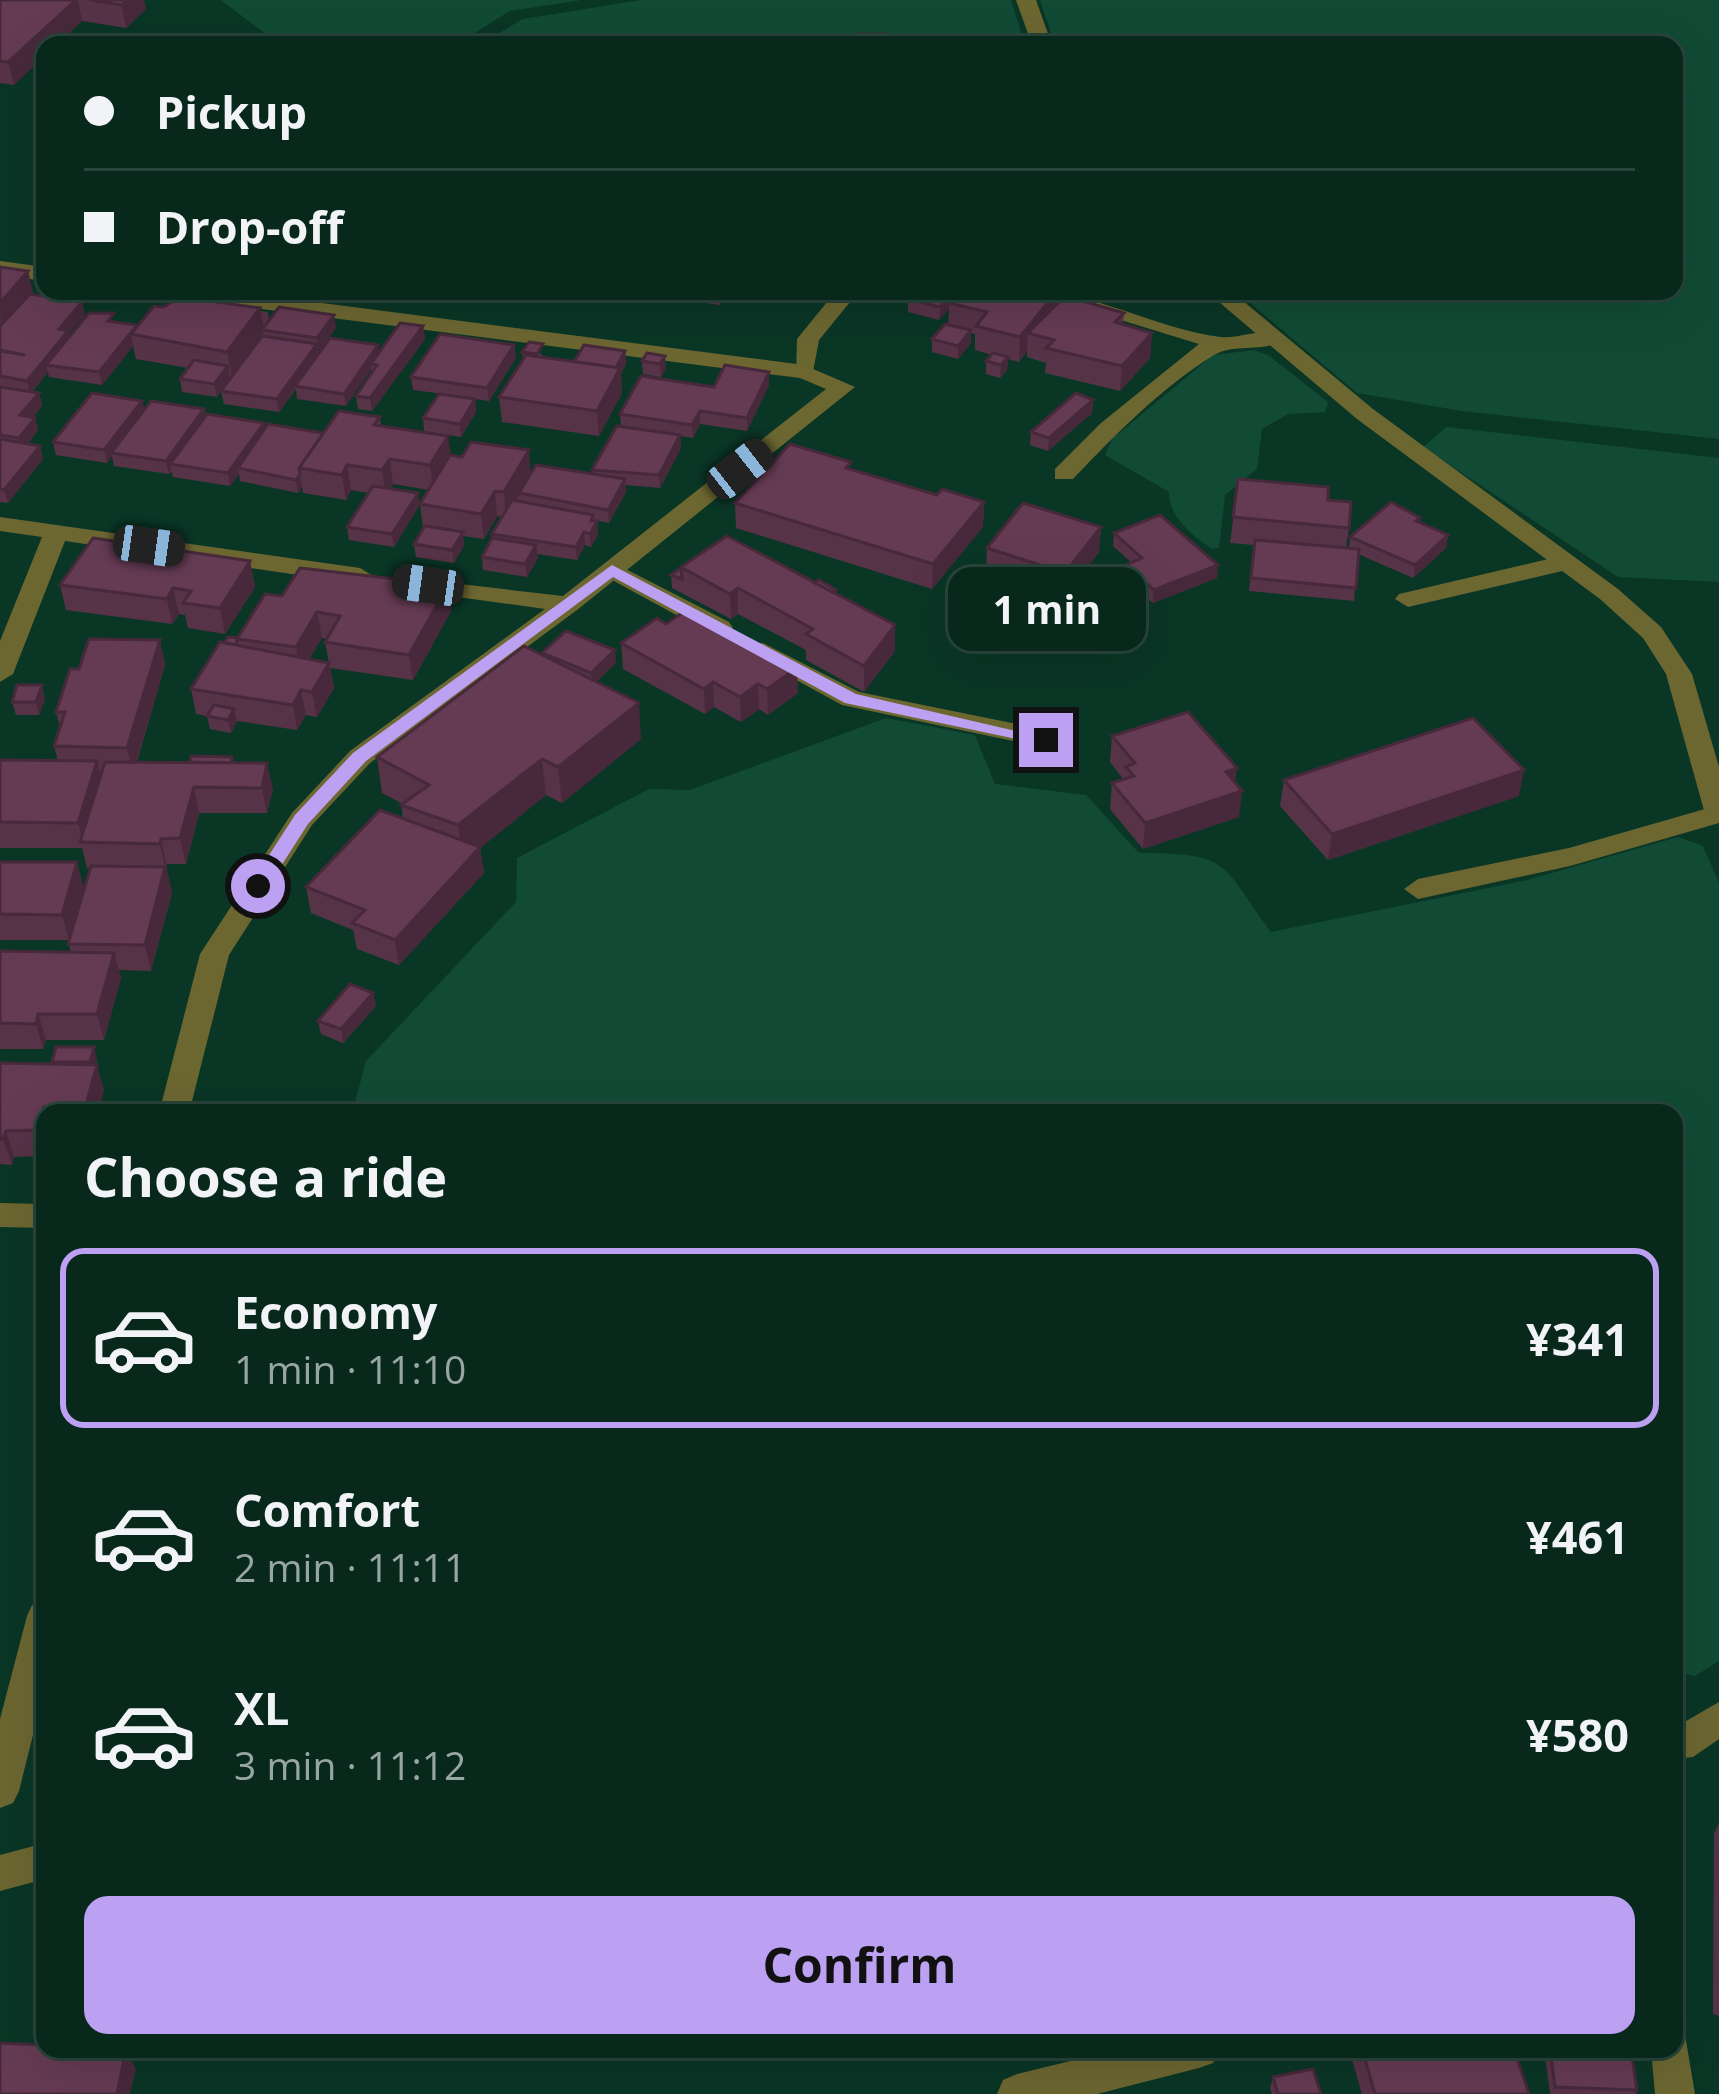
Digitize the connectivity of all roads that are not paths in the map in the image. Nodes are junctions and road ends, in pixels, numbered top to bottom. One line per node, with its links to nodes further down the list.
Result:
1 (1026, 0): 2 (street)
2 (1039, 36)
3 (0, 268): 4 (street)
4 (36, 273)
5 (294, 300): 11 (street)
6 (840, 300): 11 (street)
7 (1068, 300): 10 (street)
8 (1228, 300): 9 (street)
9 (1274, 338): 10 (street); 15 (street)
10 (1222, 344): 12 (street)
11 (804, 372): 16 (street)
12 (1064, 474)
13 (0, 524): 14 (street)
14 (56, 532): 18 (street); 19 (street)
15 (1567, 562): 17 (street); 21 (street)
16 (612, 570): 18 (street); 20 (street)
17 (1408, 598)
18 (568, 605): 23 (street)
19 (0, 674)
20 (1046, 740)
21 (1719, 814): 22 (street)
22 (1418, 889)
23 (176, 1104)
24 (0, 1215): 25 (street)
25 (36, 1216)
26 (36, 1651): 31 (street)
27 (1719, 1718): 28 (street)
28 (1683, 1741)
29 (1683, 1746): 30 (street)
30 (1719, 1752)
31 (0, 1791)
32 (36, 1863): 33 (street)
33 (0, 1873)
34 (1162, 2058): 36 (street)
35 (1672, 2058): 37 (street)
36 (1017, 2094)
37 (1675, 2094)

